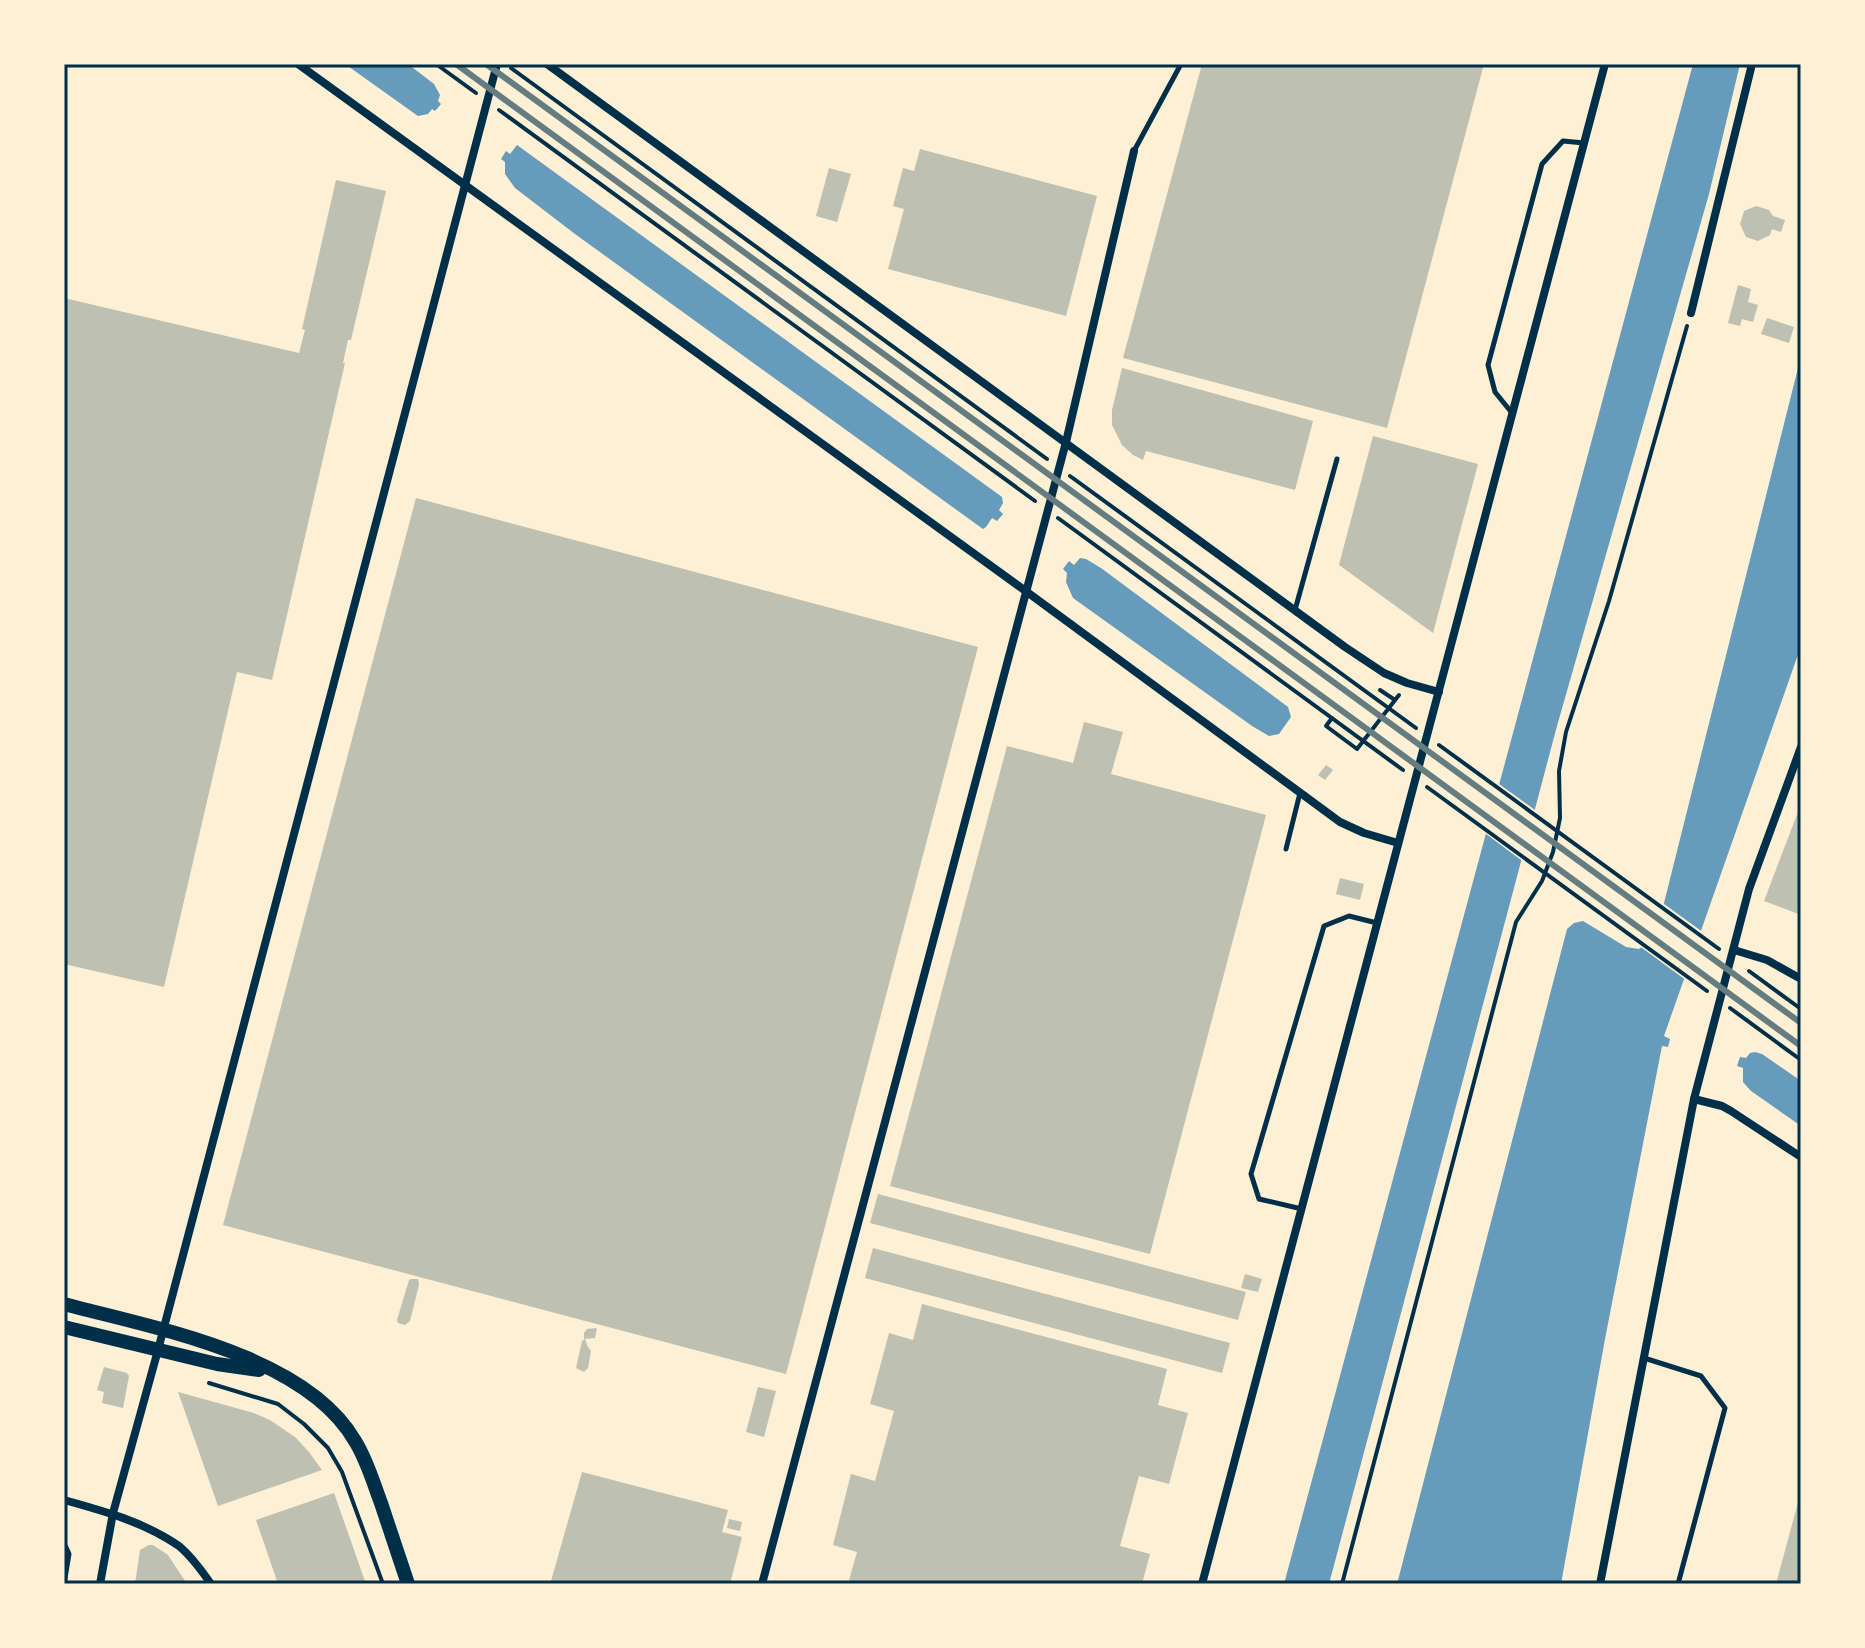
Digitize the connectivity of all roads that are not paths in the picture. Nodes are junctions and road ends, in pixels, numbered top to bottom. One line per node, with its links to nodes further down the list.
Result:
1 (298, 64): 9 (street)
2 (497, 64): 9 (street)
3 (547, 64): 12 (street)
4 (1181, 64): 8 (lane)
5 (1605, 64): 7 (street)
6 (1752, 64): 10 (street)
7 (1584, 143): 11 (street); 11 (lane)
8 (1134, 151): 12 (street)
9 (464, 184): 14 (street); 29 (street)
10 (1691, 313)
11 (1513, 413): 16 (street)
12 (1066, 442): 14 (street); 15 (street)
13 (1337, 459): 15 (lane)
14 (1027, 592): 18 (street); 40 (street)
15 (1295, 611): 16 (street)
16 (1439, 692): 19 (street)
17 (1801, 747): 22 (street)
18 (1300, 792): 19 (street); 20 (lane)
19 (1398, 843): 21 (street)
20 (1286, 849)
21 (1377, 923): 26 (street); 26 (lane)
22 (1729, 952): 23 (street); 24 (street)
23 (1801, 979)
24 (1694, 1099): 25 (street); 31 (street)
25 (1801, 1157)
26 (1302, 1209): 41 (street)
27 (64, 1304): 29 (street)
28 (64, 1327): 30 (street)
29 (163, 1331): 30 (street); 32 (street)
30 (158, 1350): 32 (street); 34 (street)
31 (1643, 1358): 42 (street); 43 (lane)
32 (277, 1373): 39 (street)
33 (64, 1500): 34 (street)
34 (113, 1513): 37 (street); 38 (street)
35 (64, 1543): 36 (lane)
36 (64, 1584)
37 (100, 1584)
38 (211, 1584)
39 (408, 1584)
40 (762, 1584)
41 (1202, 1584)
42 (1600, 1584)
43 (1678, 1584)

